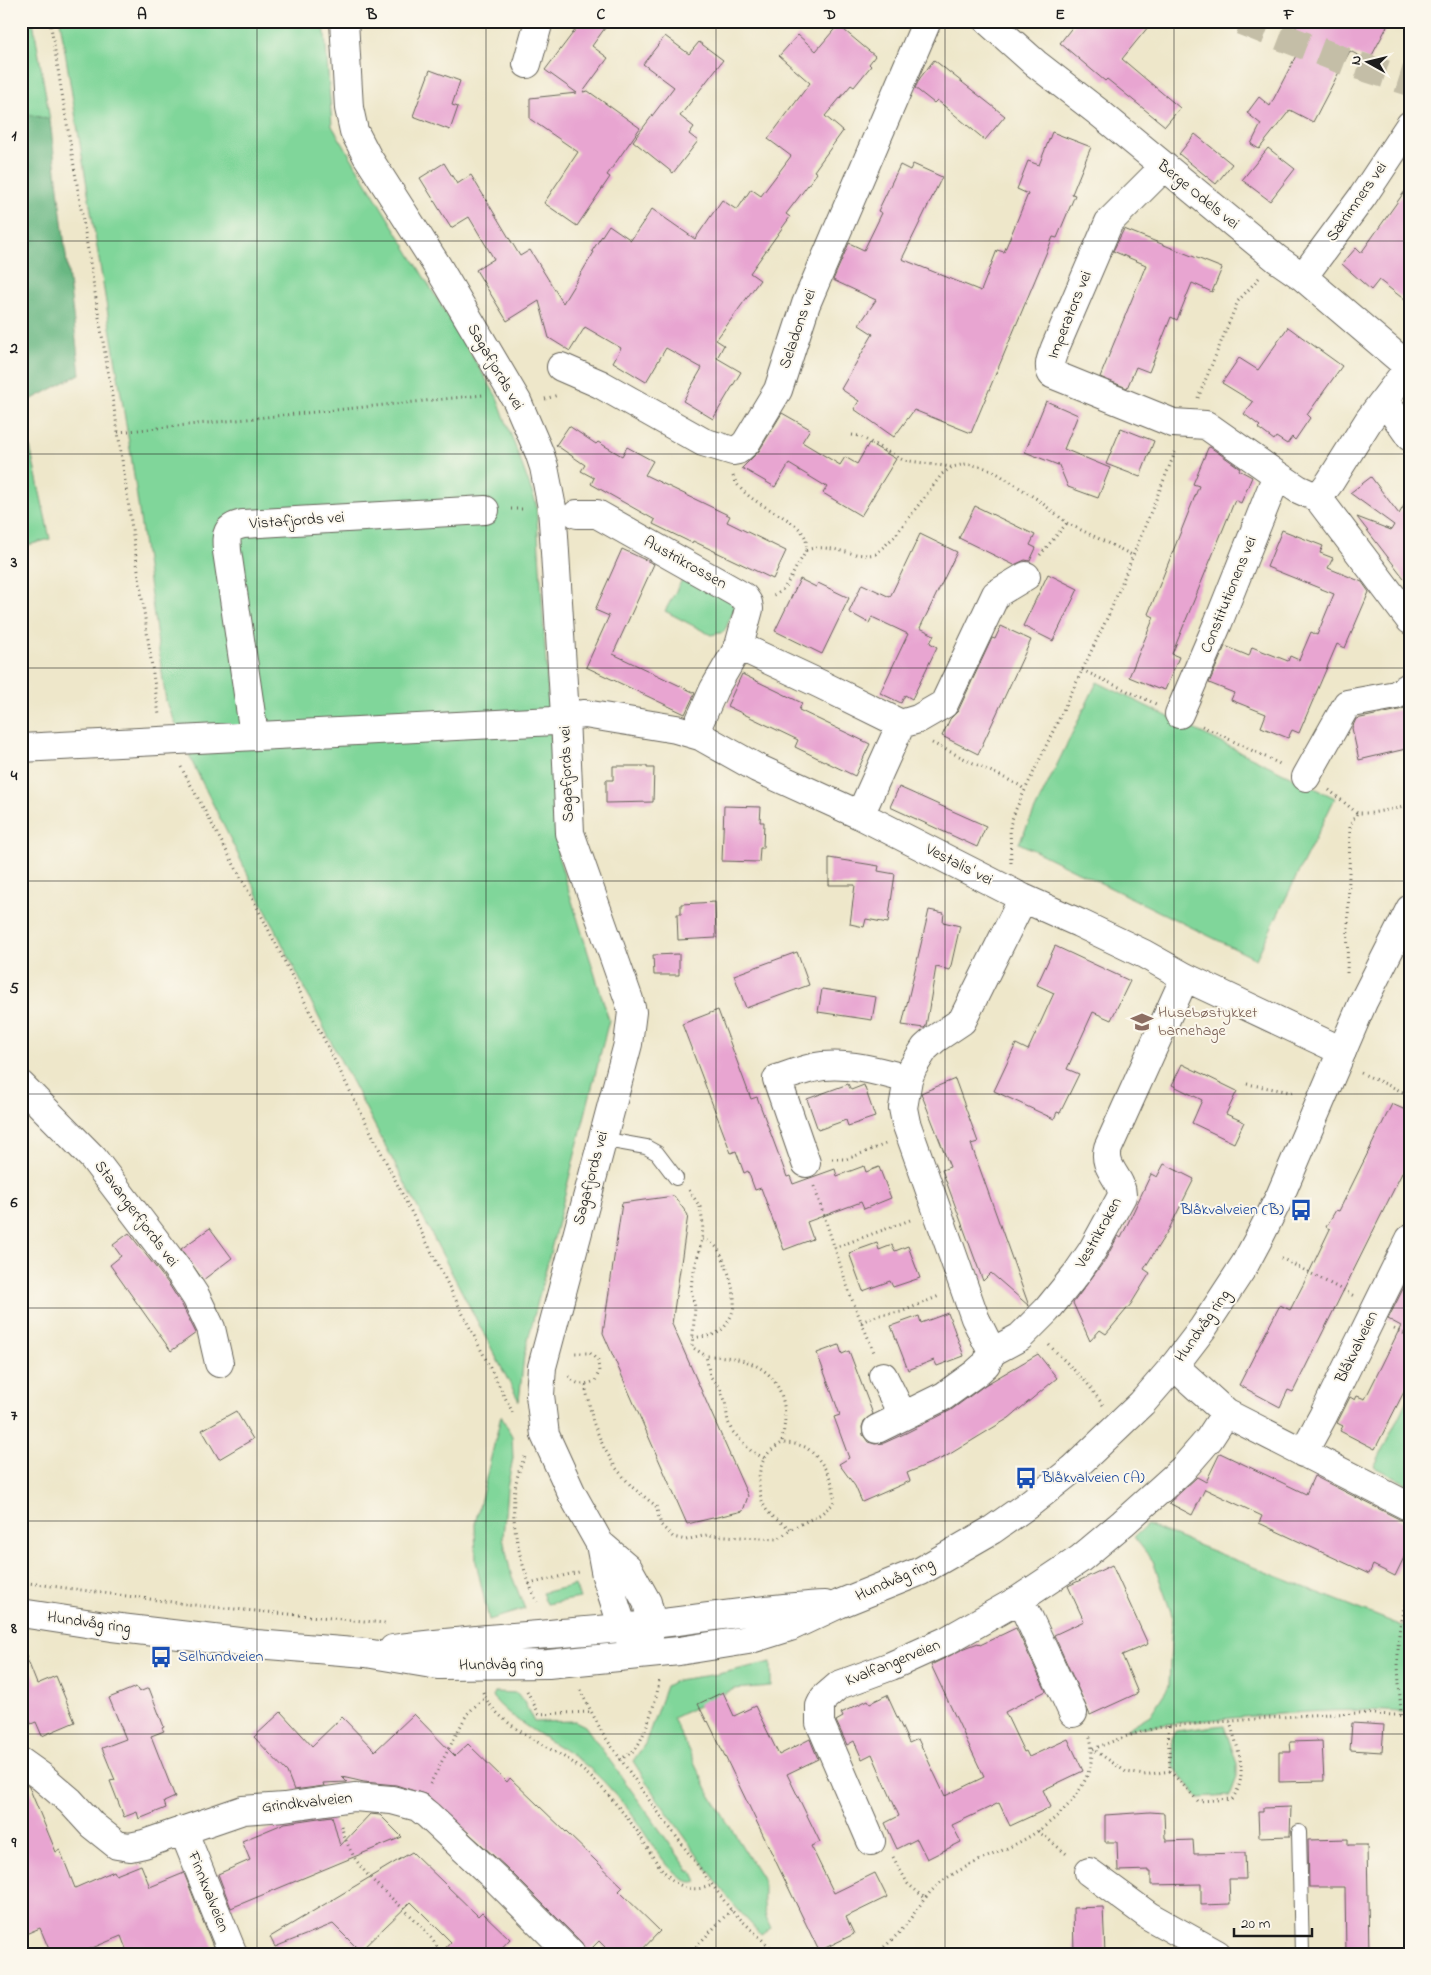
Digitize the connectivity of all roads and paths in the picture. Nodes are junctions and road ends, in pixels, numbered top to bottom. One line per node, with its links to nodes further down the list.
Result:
1 (344, 21): 23 (street, Sagafjords vei)
2 (539, 21): 5 (street)
3 (927, 21): 18 (street, Seladons vei)
4 (988, 21): 7 (street, Berge Odels vei)
5 (527, 64)
6 (1410, 125): 9 (street, Særimners vei)
7 (1164, 167): 8 (street, Berge Odels vei); 14 (street, Imperators vei)
8 (1277, 259): 9 (street, Berge Odels vei); 14 (path)
9 (1303, 277): 10 (street, Berge Odels vei)
10 (1410, 367): 13 (street)
11 (565, 378): 18 (street)
12 (490, 393): 15 (path)
13 (1384, 400): 17 (street); 21 (street)
14 (1188, 424): 20 (street); 26 (path)
15 (118, 432)
16 (852, 434): 19 (path)
17 (1410, 437)
18 (729, 451): 25 (path)
19 (952, 467): 24 (path); 25 (path)
20 (1278, 475): 21 (street); 33 (street, Constitutionens vei)
21 (1318, 498): 29 (street)
22 (485, 510): 23 (path); 37 (street, Vistafjords vei)
23 (564, 511): 28 (street, Austrikrossen); 34 (street, Sagafjords vei)
24 (1067, 524): 26 (path); 27 (path)
25 (806, 550): 28 (path)
26 (1132, 555): 31 (path)
27 (1026, 576): 35 (street)
28 (748, 603): 30 (street)
29 (1410, 620)
30 (739, 646): 35 (street); 36 (street)
31 (1082, 670): 33 (path); 40 (path)
32 (1410, 686): 39 (street)
33 (1179, 714): 39 (path)
34 (565, 716): 36 (street, Vestalis' vei); 37 (street); 56 (street, Sagafjords vei)
35 (901, 724): 40 (path); 43 (street)
36 (694, 734): 43 (street, Vestalis' vei)
37 (254, 735): 38 (street)
38 (21, 748)
39 (1306, 776): 42 (path)
40 (1025, 790): 44 (path)
41 (1410, 806): 42 (path)
42 (1357, 813): 47 (path)
43 (860, 815): 44 (street, Vestalis' vei)
44 (1017, 894): 46 (street, Vestalis' vei); 50 (street)
45 (1410, 909): 48 (street, Hundvåg ring)
46 (1185, 977): 48 (street, Vestalis' vei); 67 (street, Vestrikroken)
47 (1347, 981)
48 (1342, 1051): 72 (street, Hundvåg ring)
49 (1362, 1073): 54 (path)
50 (908, 1079): 55 (street); 57 (street)
51 (21, 1084): 71 (street, Stavangerfjords vei)
52 (1247, 1084): 53 (path)
53 (1304, 1095)
54 (1410, 1095)
55 (910, 1135): 57 (path); 59 (street)
56 (601, 1139): 58 (lane); 85 (street, Sagafjords vei)
57 (806, 1163): 62 (path)
58 (676, 1178): 60 (path)
59 (936, 1209): 62 (path); 64 (street)
60 (702, 1239): 68 (path); 68 (path)
61 (1410, 1240): 65 (street, Blåkvalveien)
62 (834, 1248): 66 (path)
63 (1280, 1258): 65 (path)
64 (965, 1286): 66 (path); 69 (street)
65 (1377, 1307): 81 (street, Blåkvalveien)
66 (861, 1322): 73 (path)
67 (1030, 1327): 69 (street, Vestrikroken); 75 (path)
68 (693, 1338): 70 (path)
69 (992, 1352): 77 (street, Vestrikroken)
70 (706, 1356): 79 (path); 82 (path)
71 (219, 1363)
72 (1174, 1366): 76 (street); 92 (street, Hundvåg ring)
73 (883, 1376): 77 (street)
74 (585, 1385): 84 (path)
75 (1106, 1410)
76 (1226, 1413): 81 (street); 90 (street, Kvalfangerveien)
77 (903, 1416): 78 (street, Vestrikroken)
78 (877, 1429)
79 (782, 1443): 82 (path); 84 (path)
80 (528, 1452): 88 (path)
81 (1303, 1453): 83 (street)
82 (764, 1458): 84 (path)
83 (1410, 1507)
84 (791, 1529)
85 (600, 1544): 95 (street, Sagafjords vei); 96 (street, Sagafjords vei)
86 (573, 1573): 88 (path)
87 (21, 1582): 94 (path)
88 (529, 1584): 91 (path)
89 (1410, 1593): 105 (path)
90 (1020, 1599): 104 (street); 118 (street, Kvalfangerveien)
91 (537, 1602)
92 (839, 1604): 95 (street, Hundvåg ring); 98 (street, Hundvåg ring)
93 (21, 1613): 97 (street, Hundvåg ring)
94 (388, 1623)
95 (652, 1624): 96 (street, Hundvåg ring); 98 (street, Sagafjords vei)
96 (623, 1628): 97 (street, Hundvåg ring); 98 (street, Sagafjords vei)
97 (366, 1653): 98 (street, Hundvåg ring)
98 (652, 1666): 110 (path)
99 (483, 1686): 101 (path)
100 (580, 1690): 103 (path)
101 (485, 1698): 114 (path); 120 (path)
102 (531, 1699): 103 (path)
103 (590, 1712): 110 (path)
104 (1073, 1713): 109 (path)
105 (1401, 1715): 106 (path); 107 (path)
106 (1410, 1716)
107 (1230, 1722): 108 (path); 112 (path)
108 (1168, 1726): 109 (path); 112 (path)
109 (1093, 1749): 112 (path); 116 (path)
110 (620, 1760): 120 (path)
111 (21, 1762): 115 (street, Grindkvalveien)
112 (1170, 1771)
113 (332, 1799): 114 (street, Grindkvalveien); 115 (street, Grindkvalveien); 124 (path)
114 (418, 1807): 125 (street, Grindkvalveien)
115 (182, 1830): 123 (street, Finnkvalveien)
116 (1038, 1831): 119 (path); 121 (path)
117 (1299, 1832): 130 (lane)
118 (871, 1841): 121 (path)
119 (1090, 1872): 129 (street)
120 (712, 1884): 122 (path)
121 (925, 1898): 128 (path)
122 (731, 1910): 126 (path); 127 (path)
123 (233, 1954)
124 (441, 1954)
125 (571, 1954)
126 (689, 1954)
127 (777, 1954)
128 (877, 1954)
129 (1216, 1954)
130 (1302, 1954)

